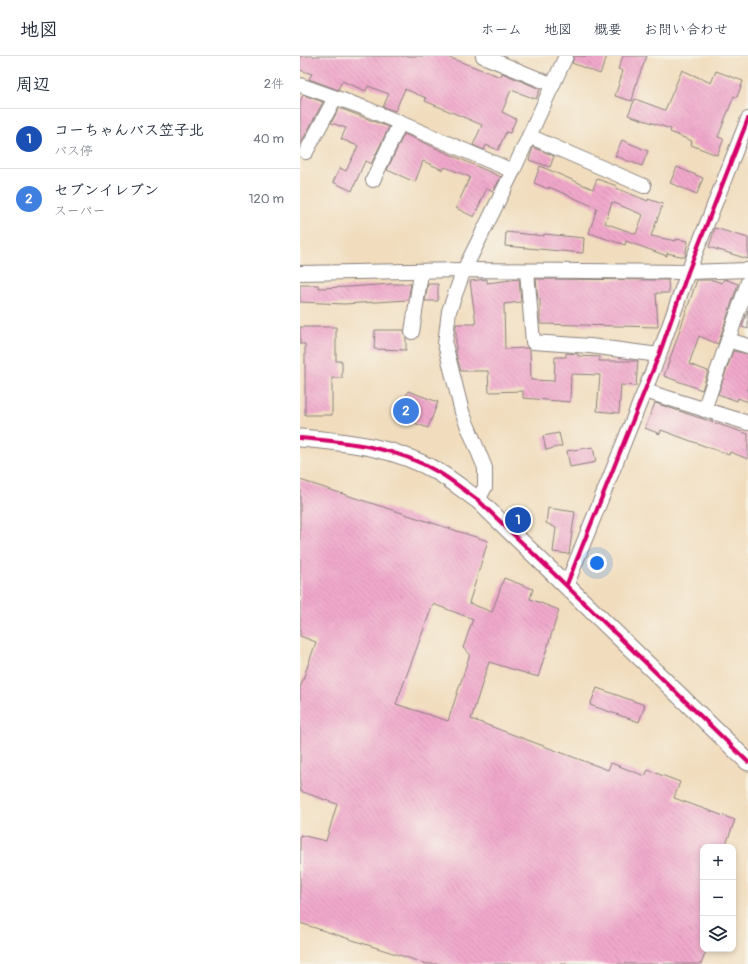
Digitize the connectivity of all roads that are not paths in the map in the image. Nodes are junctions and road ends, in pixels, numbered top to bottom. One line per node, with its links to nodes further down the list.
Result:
1 (483, 56): 4 (street)
2 (566, 56): 4 (street)
3 (300, 85): 5 (street)
4 (553, 85): 8 (street)
5 (335, 98): 7 (street); 9 (street)
6 (748, 119): 17 (street)
7 (400, 123): 10 (street); 11 (street)
8 (529, 136): 10 (street); 12 (street)
9 (306, 152)
10 (513, 171): 13 (street)
11 (373, 180)
12 (644, 186)
13 (464, 270): 15 (street); 16 (street); 28 (street)
14 (748, 270): 17 (street)
15 (527, 271): 17 (street); 23 (street)
16 (421, 272): 18 (street); 20 (street)
17 (688, 272): 23 (street)
18 (300, 273)
19 (748, 282): 21 (street)
20 (412, 332)
21 (728, 340): 22 (street); 25 (street)
22 (748, 346)
23 (660, 355): 24 (street)
24 (645, 391): 25 (street); 29 (street)
25 (704, 410): 26 (street)
26 (748, 423)
27 (300, 438): 28 (street)
28 (478, 500): 29 (street)
29 (567, 584): 30 (street)
30 (748, 762)

